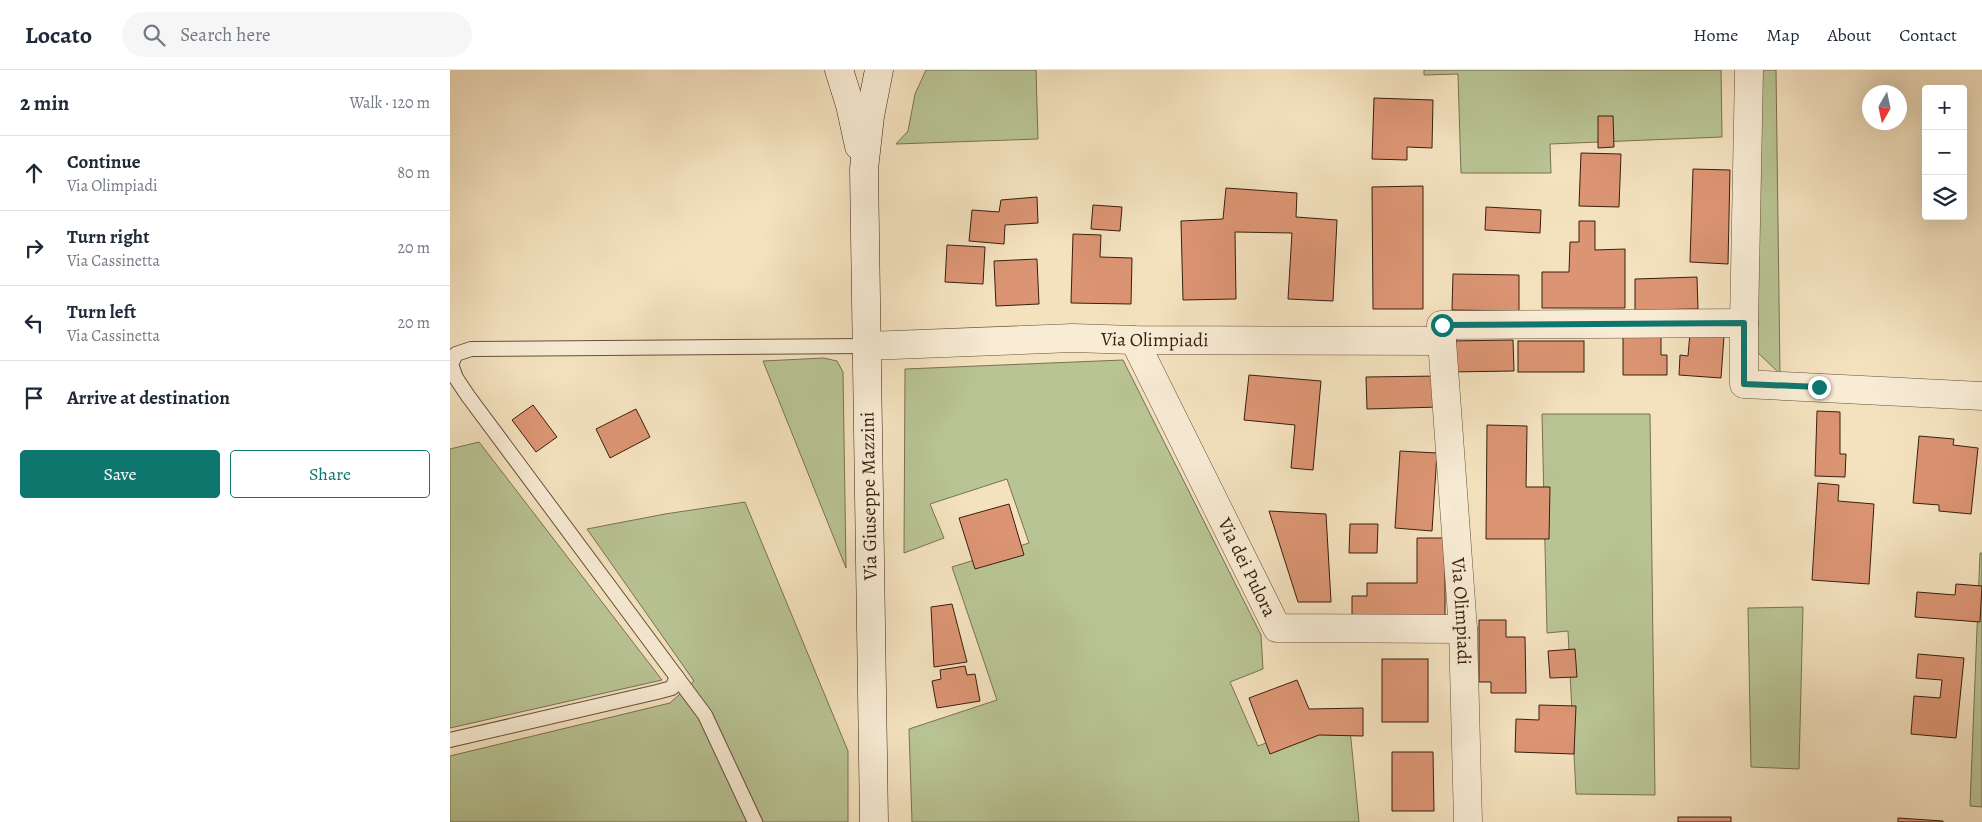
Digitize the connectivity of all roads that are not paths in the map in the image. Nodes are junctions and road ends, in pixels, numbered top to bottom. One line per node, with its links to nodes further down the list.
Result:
1 (839, 70): 4 (street, Via Giuseppe Mazzini)
2 (879, 70): 4 (street, Via Giuseppe Mazzini)
3 (1749, 70): 5 (street)
4 (864, 169): 8 (street, Via Giuseppe Mazzini)
5 (1744, 323): 7 (street); 9 (street)
6 (1134, 340): 7 (street, Via Olimpiadi); 8 (street, Via Olimpiadi); 10 (street, Via dei Pulora)
7 (1442, 341): 10 (street, Via Olimpiadi)
8 (867, 346): 11 (lane); 14 (street, Via Giuseppe Mazzini)
9 (1982, 396)
10 (1463, 629): 15 (street, Via Olimpiadi)
11 (677, 677): 12 (lane); 13 (lane)
12 (450, 740)
13 (755, 822)
14 (874, 822)
15 (1468, 822)

